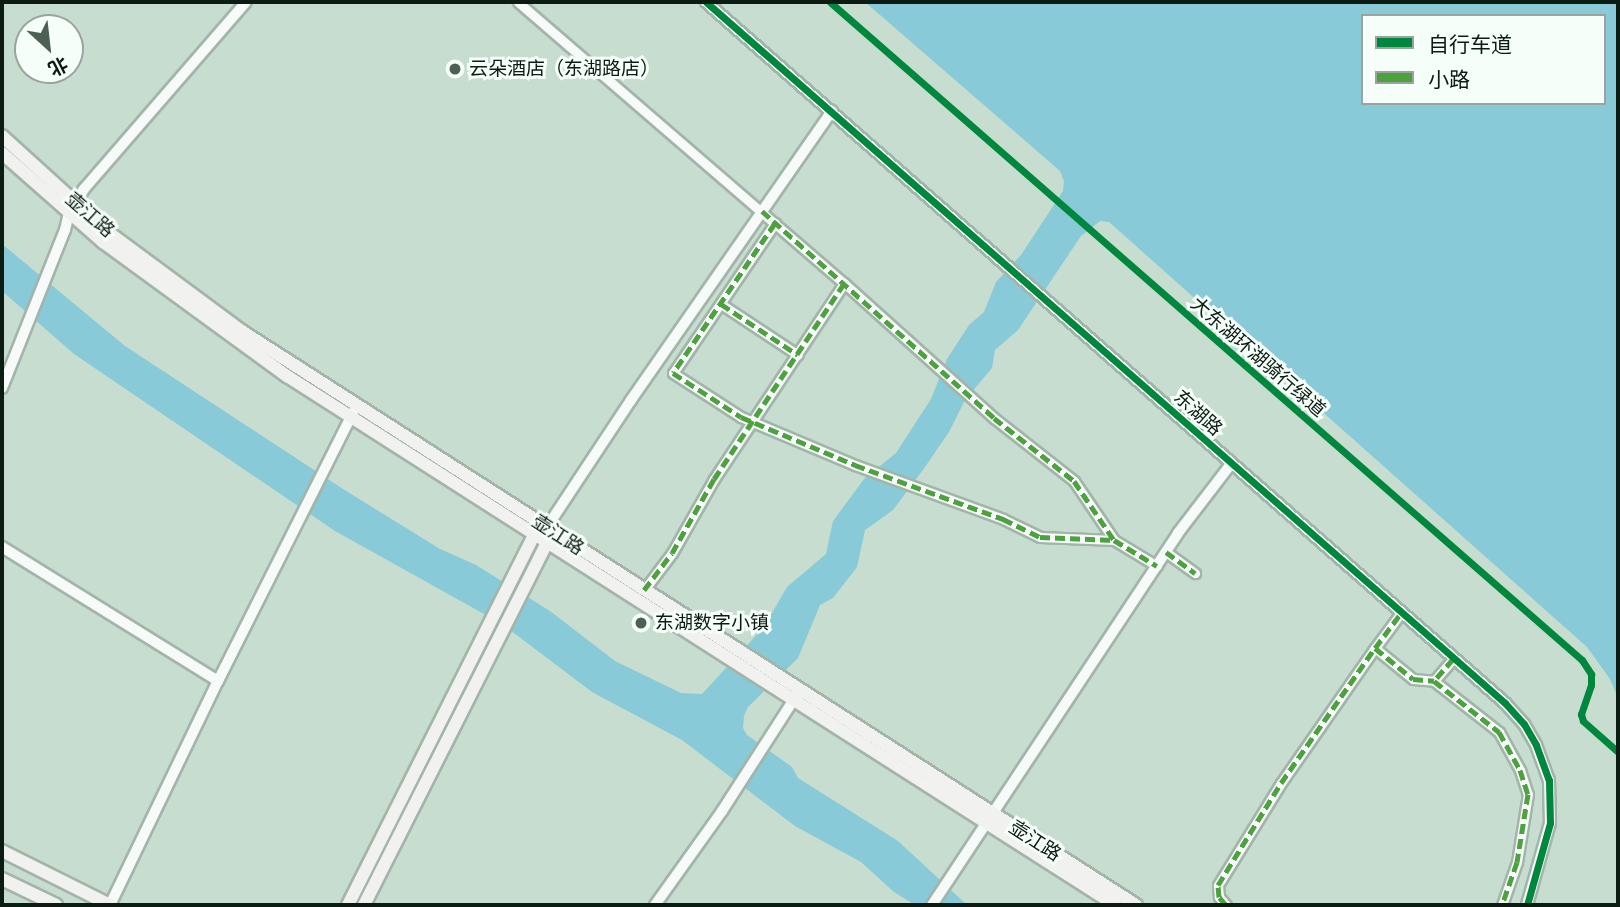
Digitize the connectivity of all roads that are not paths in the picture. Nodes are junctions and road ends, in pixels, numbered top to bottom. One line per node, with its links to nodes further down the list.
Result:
1 (246, 2): 7 (street)
2 (518, 2): 8 (street)
3 (706, 2): 4 (street, 东湖路)
4 (832, 110): 8 (street); 16 (street, 东湖路)
5 (2, 136): 7 (main road, 壶江路)
6 (2, 153): 7 (main road, 壶江路)
7 (72, 208): 13 (street); 14 (main road, 壶江路)
8 (762, 211): 9 (street); 17 (street)
9 (775, 223): 10 (street); 11 (street)
10 (844, 283): 12 (street); 18 (street)
11 (720, 304): 12 (street); 15 (street)
12 (797, 355): 15 (street)
13 (2, 388)
14 (354, 411): 17 (main road, 壶江路); 29 (street)
15 (754, 422): 18 (street); 23 (street)
16 (1231, 464): 20 (street); 24 (street, 东湖路)
17 (544, 531): 23 (main road, 壶江路); 25 (main road); 25 (main road); 27 (main road, 壶江路)
18 (1114, 540): 21 (street)
19 (2, 547): 29 (street)
20 (1166, 552): 21 (street); 22 (street)
21 (1157, 566): 32 (street)
22 (1195, 573)
23 (645, 590): 27 (main road, 壶江路)
24 (1401, 613): 26 (street); 28 (street, 东湖路)
25 (486, 645): 37 (main road); 38 (main road)
26 (1375, 648): 30 (street); 43 (street)
27 (732, 652): 31 (main road, 壶江路)
28 (1453, 659): 30 (street); 45 (street, 东湖路)
29 (218, 681): 36 (street)
30 (1434, 681): 44 (street)
31 (798, 694): 32 (main road, 壶江路); 39 (street)
32 (990, 818): 40 (street); 41 (main road, 壶江路); 42 (main road, 壶江路)
33 (2, 851): 36 (main road)
34 (2, 879): 35 (main road)
35 (56, 905)
36 (110, 905)
37 (348, 905)
38 (364, 905)
39 (655, 905)
40 (932, 905)
41 (1115, 905)
42 (1136, 905)
43 (1226, 905)
44 (1502, 905)
45 (1527, 905)

